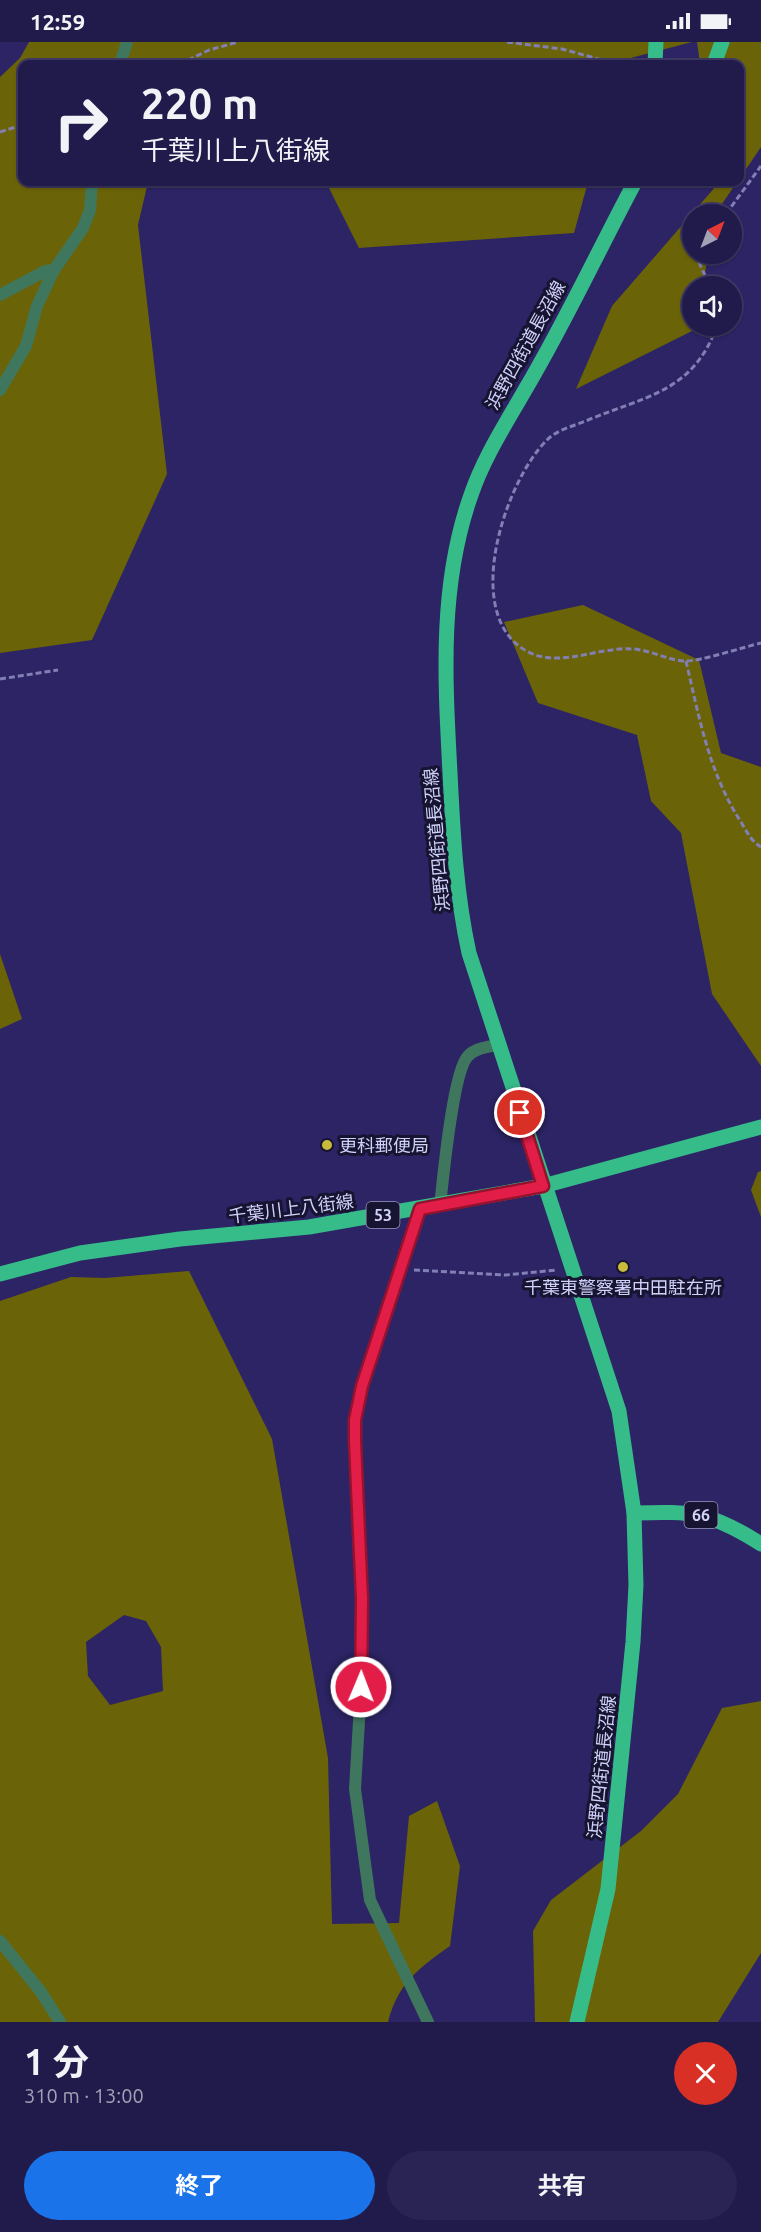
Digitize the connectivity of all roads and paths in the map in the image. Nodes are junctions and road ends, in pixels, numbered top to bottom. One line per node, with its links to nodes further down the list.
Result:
1 (127, 42): 6 (street)
2 (238, 42): 7 (path)
3 (507, 42): 8 (path)
4 (656, 42): 9 (main road)
5 (722, 42): 10 (main road)
6 (121, 60)
7 (189, 60)
8 (602, 60)
9 (655, 60)
10 (715, 60)
11 (18, 126): 12 (path)
12 (0, 132)
13 (761, 165): 14 (path)
14 (756, 173): 15 (path); 18 (path)
15 (761, 175)
16 (92, 186): 19 (street)
17 (633, 186): 28 (main road, 浜野四街道長沼線)
18 (733, 204)
19 (54, 270): 20 (street); 22 (street)
20 (0, 295)
21 (712, 336): 24 (path)
22 (0, 390)
23 (761, 643): 24 (path)
24 (686, 661): 27 (path)
25 (58, 670): 26 (path)
26 (0, 679)
27 (761, 847)
28 (498, 1045): 30 (main road, 浜野四街道長沼線); 31 (street)
29 (761, 1127): 30 (main road, 千葉川上八街線 / 53)
30 (543, 1186): 31 (main road, 千葉川上八街線 / 53); 33 (main road, 浜野四街道長沼線)
31 (440, 1206): 32 (main road, 千葉川上八街線 / 53)
32 (420, 1209): 34 (street); 35 (main road, 千葉川上八街線 / 53)
33 (571, 1266): 34 (path); 36 (main road, 浜野四街道長沼線)
34 (400, 1269): 40 (street)
35 (0, 1274)
36 (634, 1513): 37 (main road, 66); 41 (main road, 浜野四街道長沼線)
37 (761, 1544)
38 (0, 1941): 39 (street)
39 (60, 2022)
40 (428, 2022)
41 (577, 2022)

